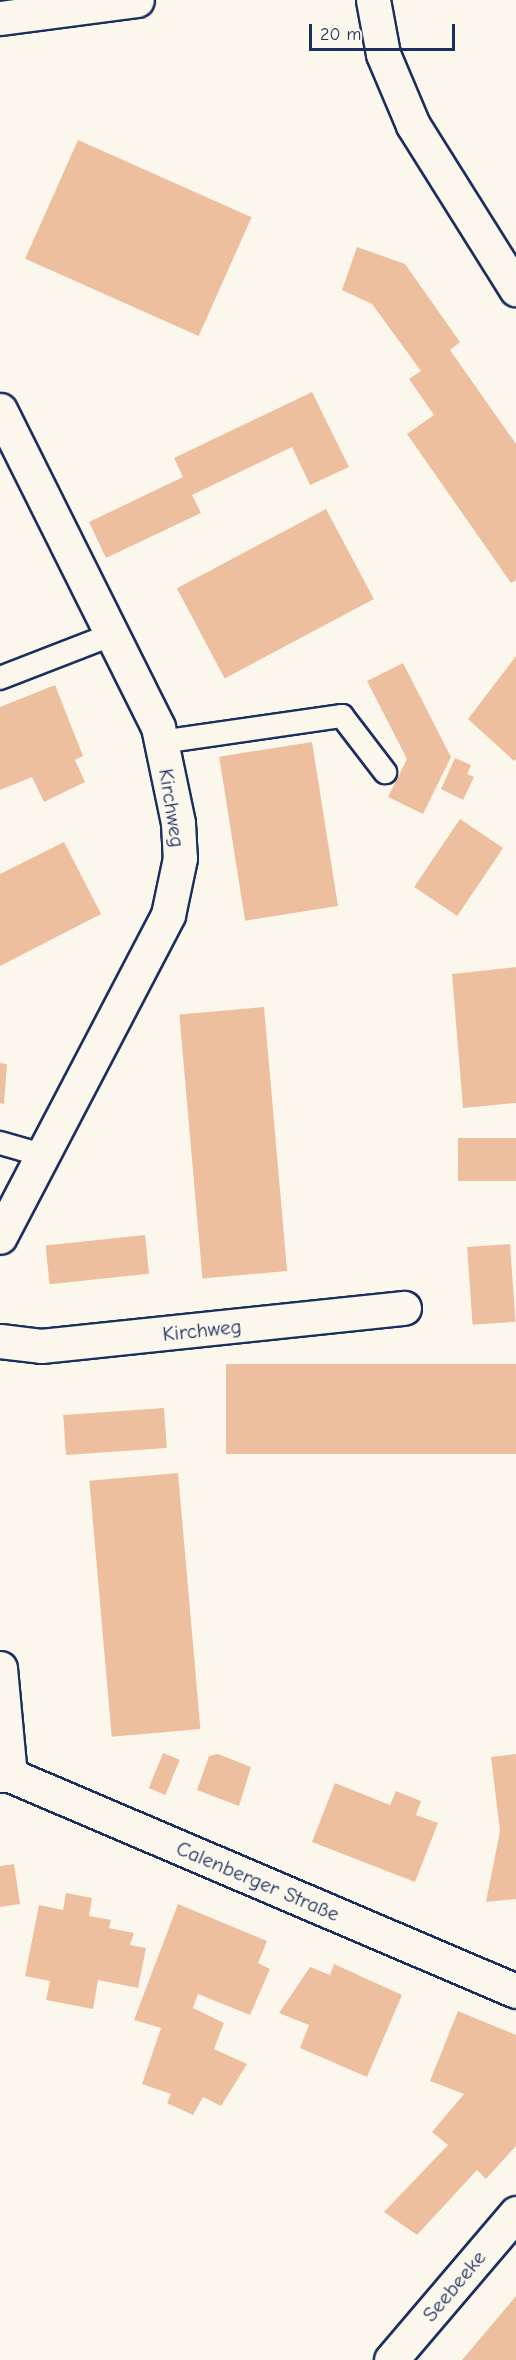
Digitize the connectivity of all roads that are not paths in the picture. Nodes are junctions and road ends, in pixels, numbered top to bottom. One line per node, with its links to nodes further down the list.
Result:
1 (137, 0): 3 (street)
2 (373, 0): 5 (street)
3 (74, 5): 4 (street)
4 (0, 18)
5 (516, 289)
6 (0, 410): 7 (street, Kirchweg)
7 (111, 635): 8 (lane); 9 (street, Kirchweg)
8 (0, 678)
9 (161, 742): 10 (lane); 12 (street, Kirchweg)
10 (385, 772)
11 (0, 1143): 12 (lane)
12 (42, 1155): 13 (street, Kirchweg)
13 (0, 1238)
14 (404, 1308): 15 (street, Kirchweg)
15 (0, 1341)
16 (0, 1668): 17 (street)
17 (5, 1775): 18 (street, Calenberger Straße)
18 (516, 1991)
19 (516, 2213): 20 (street, Seebeeke)
20 (392, 2360)

